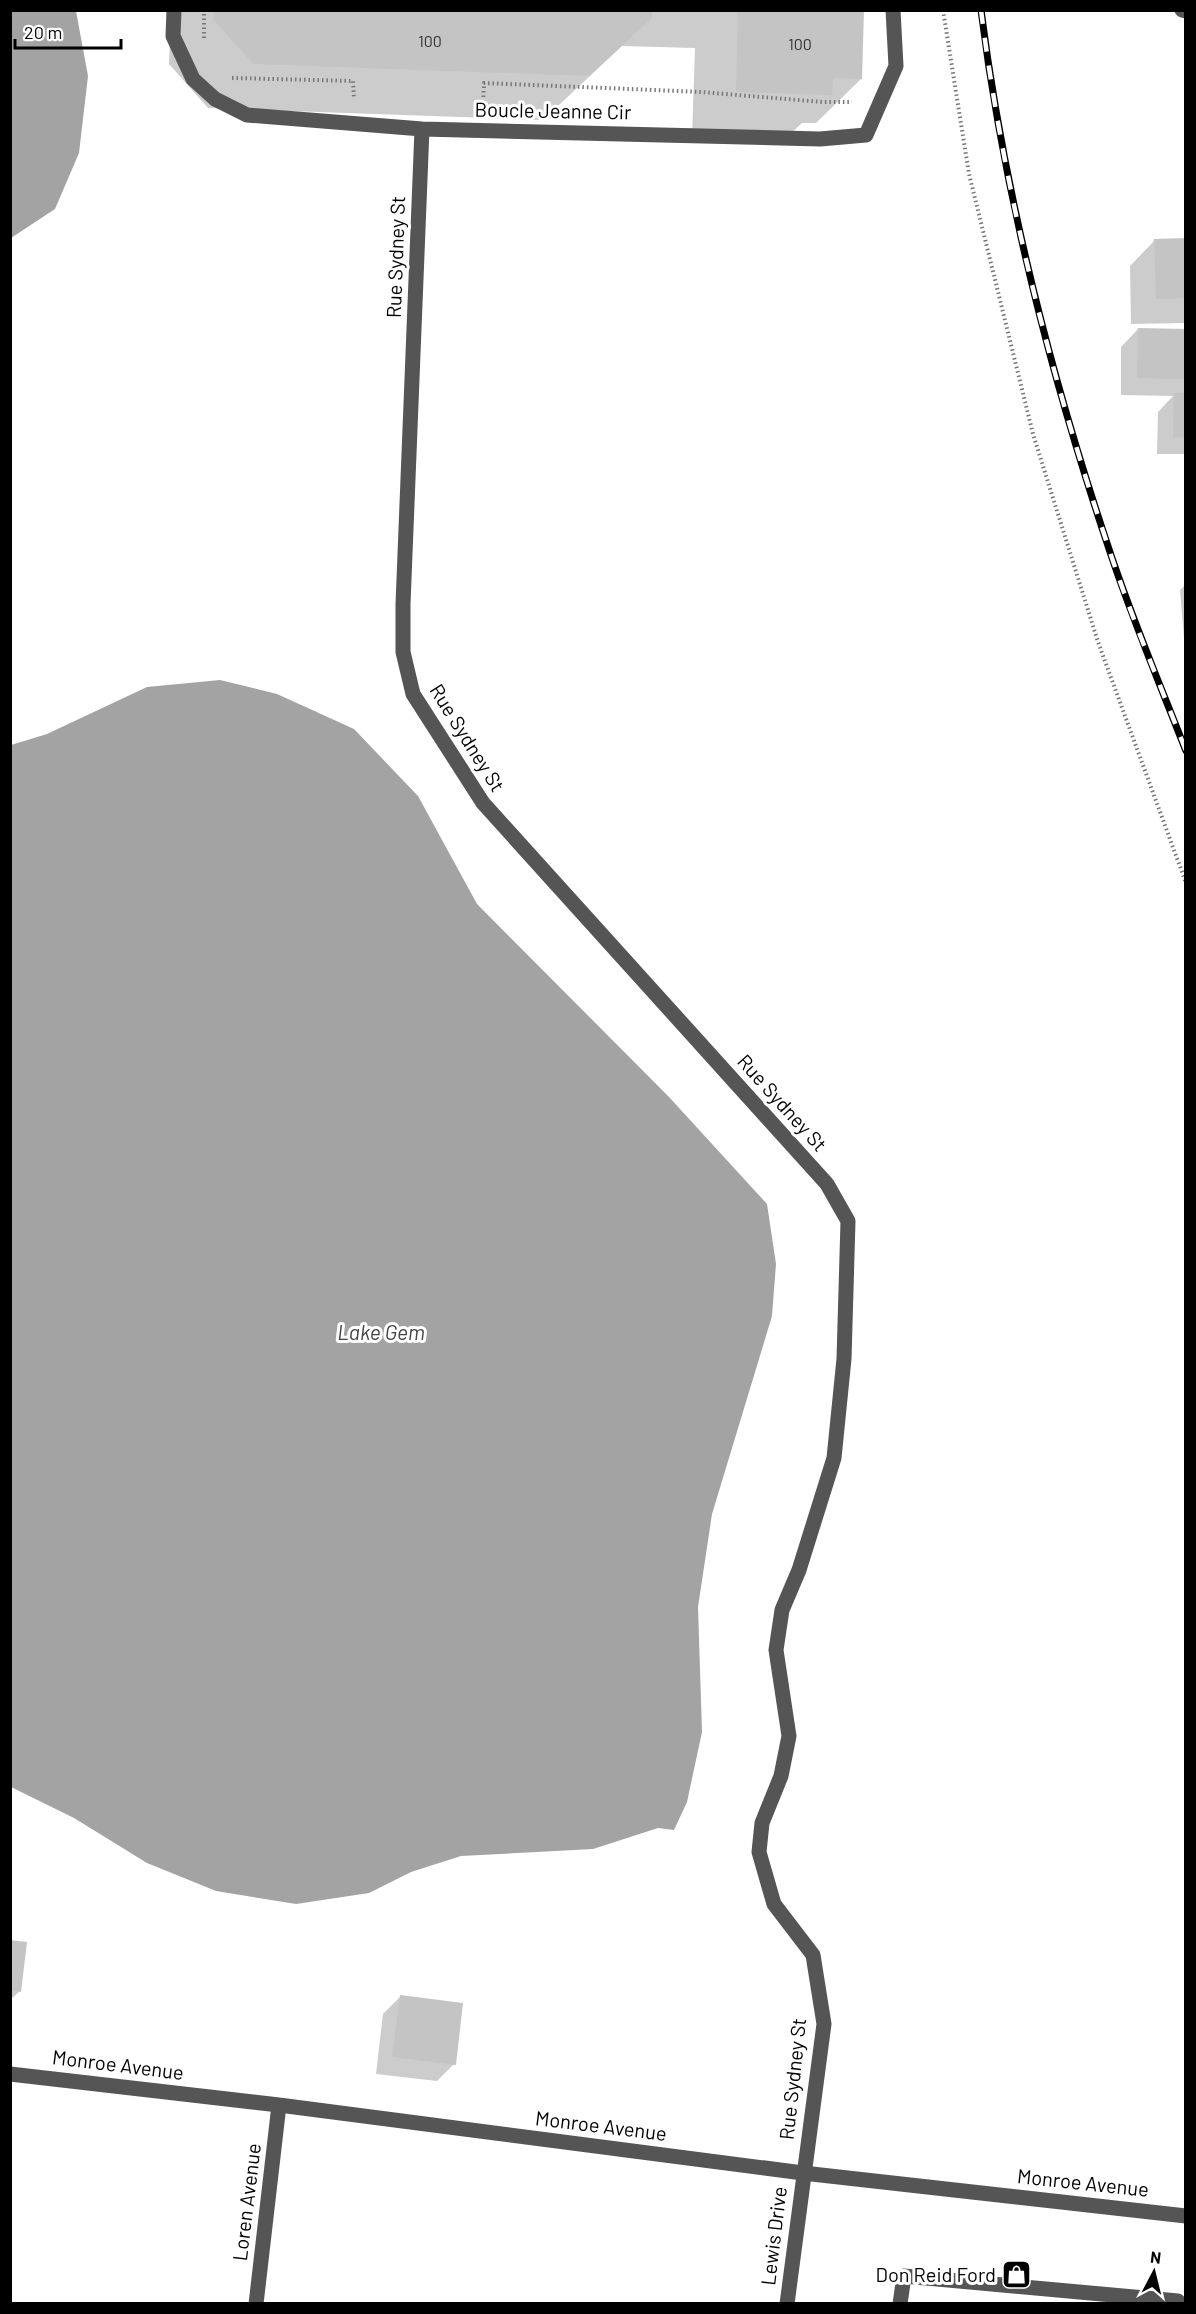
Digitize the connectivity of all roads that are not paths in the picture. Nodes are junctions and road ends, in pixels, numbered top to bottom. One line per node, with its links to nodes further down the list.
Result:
1 (174, 10): 3 (street, Boucle Jeanne Cir)
2 (892, 10): 3 (street, Boucle Jeanne Cir)
3 (422, 129): 6 (street, Rue Sydney St)
4 (10, 2074): 5 (street, Monroe Avenue)
5 (279, 2105): 6 (street, Monroe Avenue); 8 (street, Loren Avenue)
6 (803, 2173): 7 (street, Monroe Avenue); 9 (street, Lewis Drive)
7 (1185, 2216)
8 (256, 2304)
9 (788, 2304)
10 (900, 2304): 11 (street)
11 (1178, 2304)

